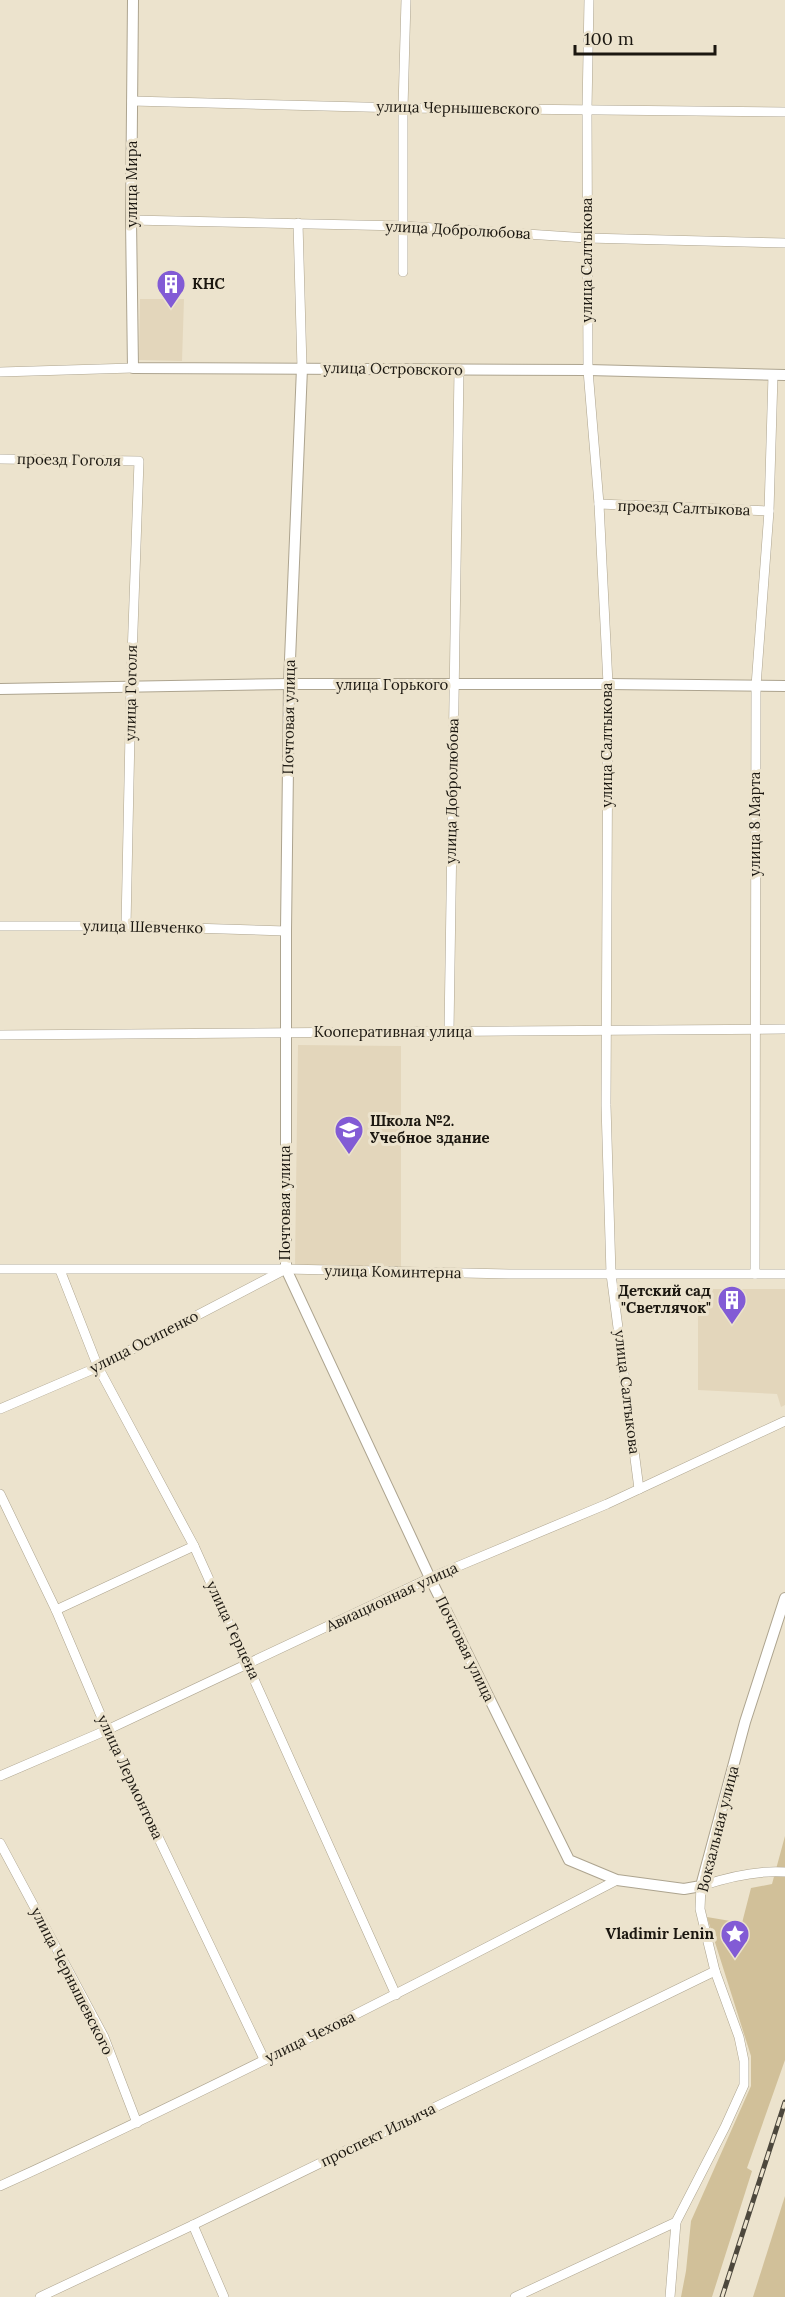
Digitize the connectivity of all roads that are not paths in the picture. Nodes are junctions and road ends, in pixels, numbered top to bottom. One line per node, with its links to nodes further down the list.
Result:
1 (133, 0): 4 (street, улица Мира)
2 (406, 0): 5 (street)
3 (590, 0): 6 (street, улица Салтыкова)
4 (132, 101): 5 (street, улица Чернышевского); 8 (street, улица Мира)
5 (403, 108): 6 (street, улица Чернышевского); 10 (street)
6 (587, 109): 7 (street, улица Чернышевского); 11 (street, улица Салтыкова)
7 (785, 112)
8 (131, 220): 9 (street, улица Добролюбова); 14 (street, улица Мира)
9 (298, 223): 10 (street, улица Добролюбова); 15 (street)
10 (403, 226): 11 (street, улица Добролюбова); 13 (street)
11 (587, 238): 12 (street, улица Добролюбова); 17 (street, улица Салтыкова)
12 (785, 243)
13 (403, 272)
14 (134, 368): 15 (street, улица Островского); 18 (street, улица Островского)
15 (302, 368): 16 (street, улица Островского); 25 (street, Почтовая улица)
16 (459, 370): 17 (street, улица Островского); 28 (street, улица Добролюбова)
17 (588, 370): 19 (street, улица Островского); 23 (street, улица Салтыкова)
18 (0, 372)
19 (773, 375): 20 (street, улица Островского); 24 (street, улица 8 Марта)
20 (785, 375)
21 (0, 459): 22 (street, проезд Гоголя)
22 (139, 461): 27 (street, улица Гоголя)
23 (599, 504): 24 (street, проезд Салтыкова); 26 (street, улица Салтыкова)
24 (769, 511): 29 (street, улица 8 Марта)
25 (289, 684): 27 (street, улица Горького); 28 (street, улица Горького); 34 (street, Почтовая улица)
26 (608, 684): 28 (street, улица Горького); 29 (street, улица Горького); 38 (street, улица Салтыкова)
27 (131, 685): 31 (street, улица Горького); 33 (street, улица Гоголя)
28 (453, 685): 37 (street, улица Добролюбова)
29 (756, 686): 30 (street, улица Горького); 35 (street, улица 8 Марта)
30 (785, 686)
31 (0, 688)
32 (0, 926): 33 (street, улица Шевченко)
33 (126, 926): 34 (street, улица Шевченко)
34 (286, 931): 39 (street, Почтовая улица)
35 (754, 1029): 36 (street, Кооперативная улица); 38 (street, Кооперативная улица); 45 (street, улица 8 Марта)
36 (785, 1029)
37 (449, 1031): 38 (street, Кооперативная улица); 39 (street, Кооперативная улица)
38 (606, 1031): 44 (street, улица Салтыкова)
39 (285, 1033): 40 (street, Кооперативная улица); 43 (street, Почтовая улица)
40 (0, 1035)
41 (0, 1269): 42 (street, улица Коминтерна)
42 (60, 1269): 43 (street, улица Коминтерна); 47 (street, улица Герцена)
43 (286, 1269): 44 (street, улица Коминтерна); 47 (street, улица Осипенко); 53 (street, Почтовая улица)
44 (612, 1274): 45 (street, улица Коминтерна); 50 (street, улица Салтыкова)
45 (755, 1274): 46 (street, улица Коминтерна)
46 (785, 1274)
47 (98, 1367): 48 (street, улица Осипенко); 52 (street, улица Герцена)
48 (0, 1409)
49 (785, 1421): 50 (street, Авиационная улица)
50 (639, 1489): 53 (street, Авиационная улица)
51 (0, 1494): 55 (street, улица Лермонтова)
52 (194, 1546): 55 (street); 56 (street, улица Герцена)
53 (430, 1578): 56 (street, Авиационная улица); 61 (street, Почтовая улица)
54 (785, 1598): 62 (street, Вокзальная улица)
55 (56, 1610): 57 (street, улица Лермонтова)
56 (248, 1664): 57 (street, Авиационная улица); 64 (street, улица Герцена)
57 (107, 1730): 58 (street, Авиационная улица); 65 (street, улица Лермонтова)
58 (0, 1776)
59 (0, 1843): 66 (street, улица Чернышевского)
60 (785, 1872): 62 (street, Почтовая улица)
61 (617, 1880): 62 (street, Почтовая улица); 64 (street, улица Чехова)
62 (701, 1886): 63 (street, Вокзальная улица)
63 (715, 1971): 68 (street, Вокзальная улица); 69 (street, проспект Ильича)
64 (396, 1995): 65 (street, улица Чехова)
65 (264, 2059): 66 (street, улица Чехова)
66 (137, 2123): 67 (street, улица Чехова)
67 (0, 2186)
68 (676, 2222): 72 (street); 73 (street, Вокзальная улица)
69 (193, 2225): 70 (street, проспект Ильича); 71 (street)
70 (40, 2297)
71 (224, 2297)
72 (515, 2297)
73 (670, 2297)

